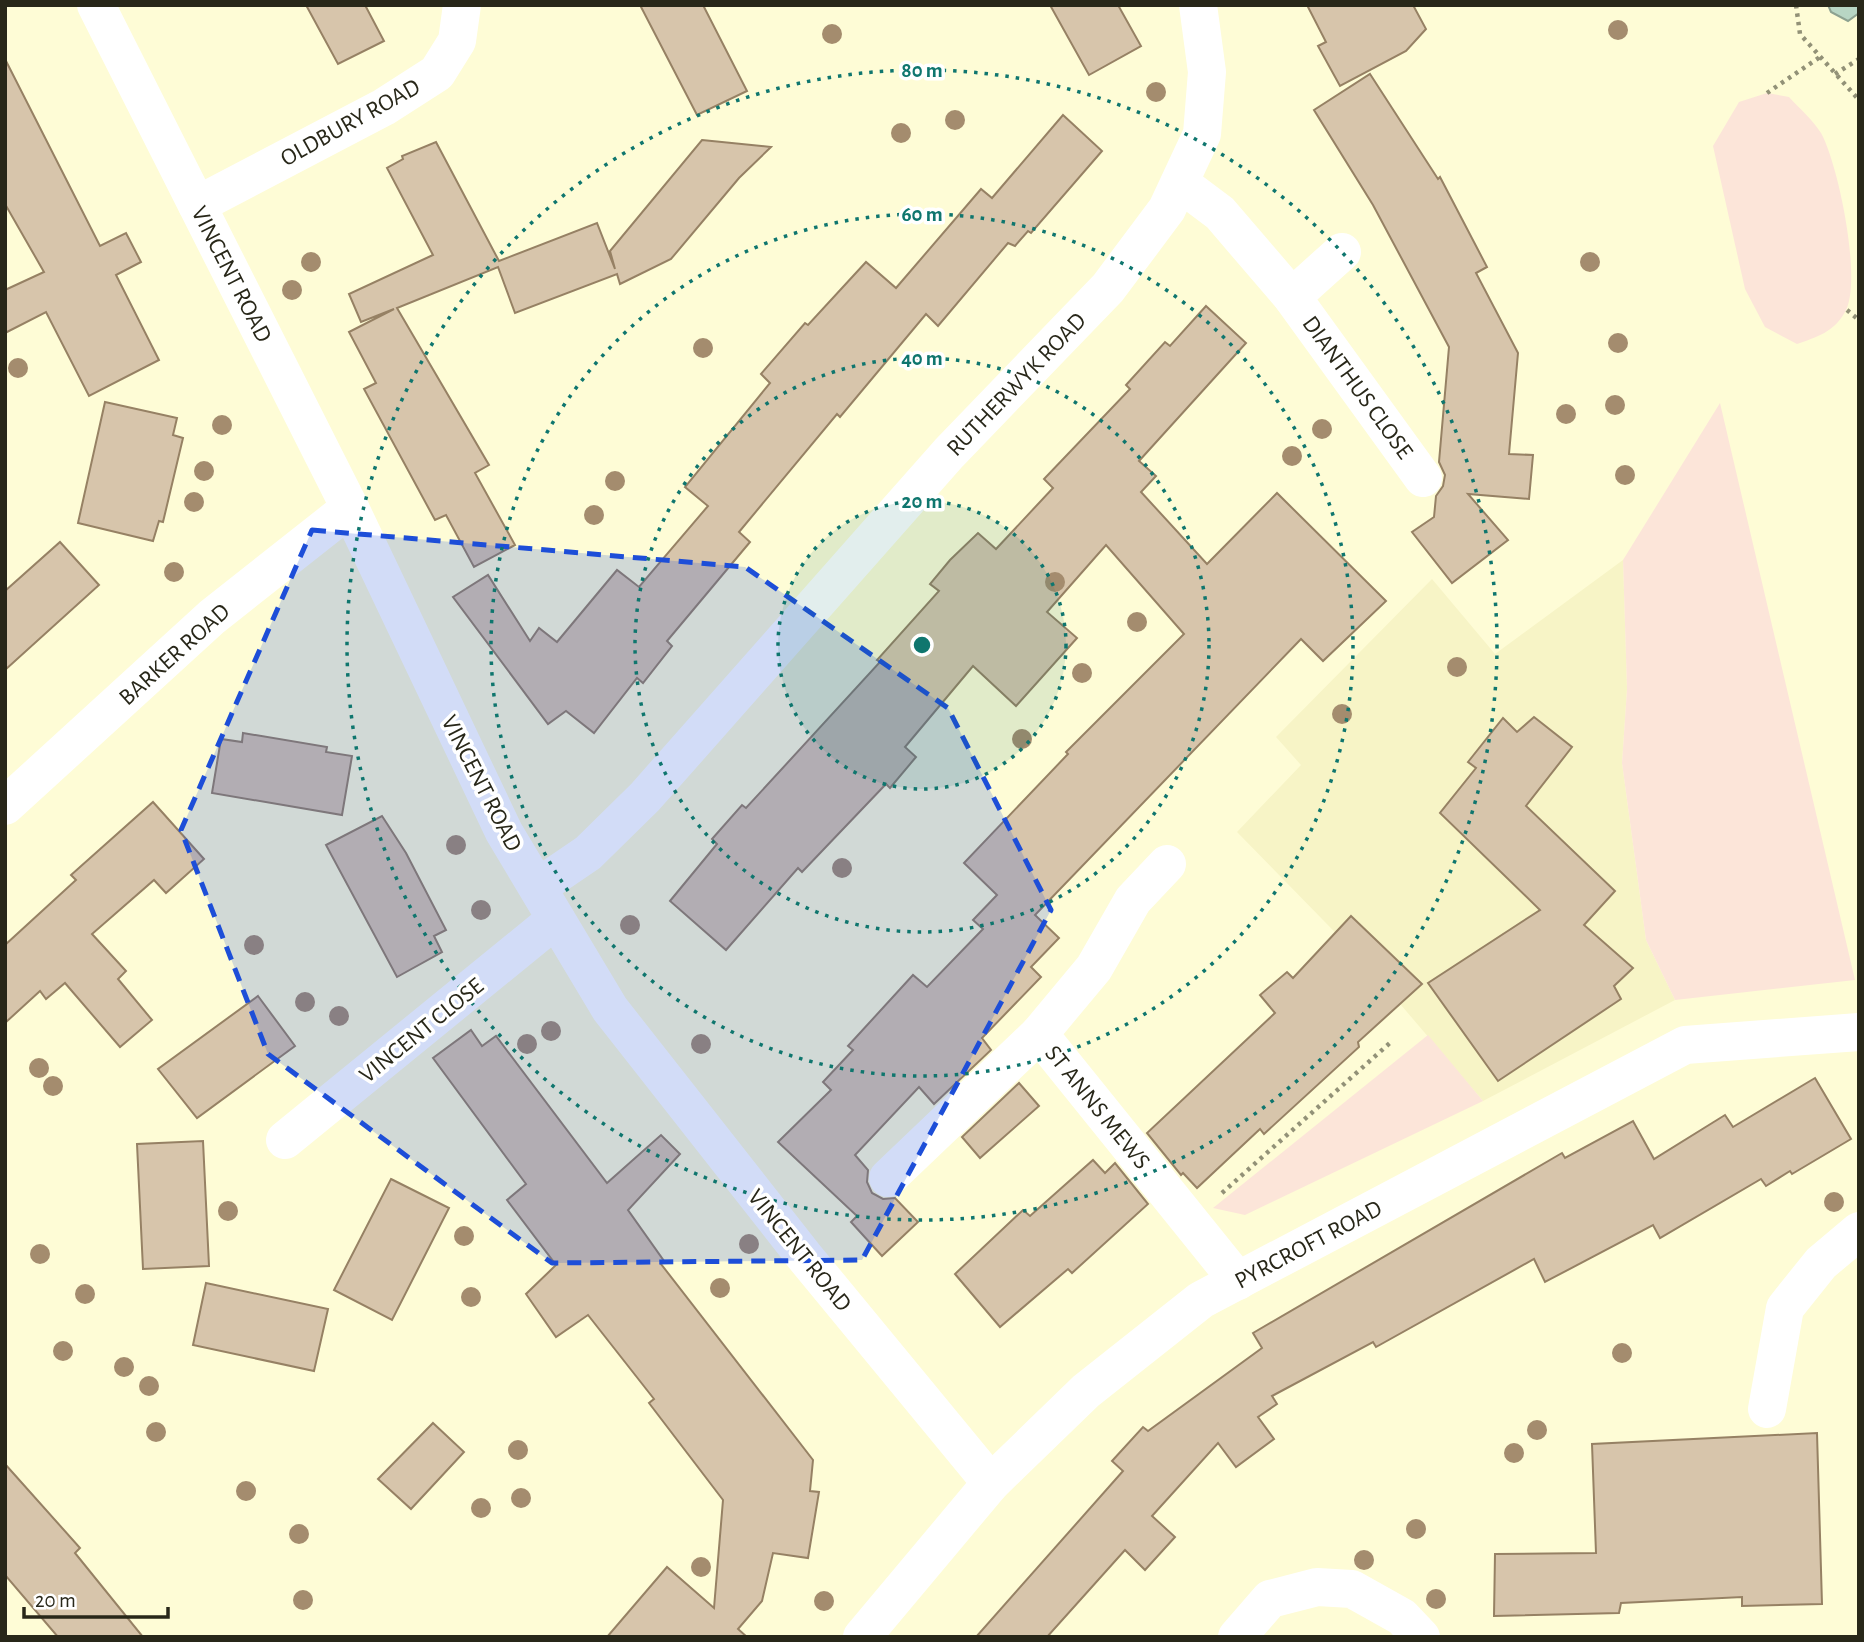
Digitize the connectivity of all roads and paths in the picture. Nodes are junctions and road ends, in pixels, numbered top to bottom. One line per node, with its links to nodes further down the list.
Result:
1 (96, 5): 11 (street, VINCENT ROAD)
2 (462, 5): 11 (street, OLDBURY ROAD)
3 (1198, 5): 10 (street, RUTHERWYK ROAD)
4 (1796, 5): 5 (path)
5 (1820, 57): 7 (path); 8 (path)
6 (1859, 58): 7 (path)
7 (1835, 74): 9 (path)
8 (1767, 93)
9 (1859, 100)
10 (1180, 183): 13 (street, DIANTHUS CLOSE); 20 (street, RUTHERWYK ROAD)
11 (197, 205): 17 (street, VINCENT ROAD)
12 (1342, 252): 13 (street, DIANTHUS CLOSE)
13 (1292, 297): 16 (street, DIANTHUS CLOSE)
14 (1847, 310): 15 (path)
15 (1859, 320)
16 (1423, 478)
17 (350, 508): 18 (street, BARKER ROAD); 20 (street, VINCENT ROAD)
18 (10, 792)
19 (1167, 864): 22 (street, ST ANNS MEWS)
20 (547, 903): 24 (street, VINCENT CLOSE); 30 (street, VINCENT ROAD)
21 (1859, 1032): 28 (street, PYRCROFT ROAD)
22 (1039, 1034): 25 (street); 26 (street, ST ANNS MEWS)
23 (1391, 1042): 26 (path)
24 (285, 1140)
25 (888, 1178)
26 (1190, 1221): 28 (street, ST ANNS MEWS)
27 (1859, 1231): 29 (street)
28 (1238, 1281): 30 (street, PYRCROFT ROAD)
29 (1767, 1409)
30 (990, 1483): 32 (street, PYRCROFT ROAD)
31 (1411, 1627): 33 (street)
32 (862, 1637)
33 (1237, 1637)

